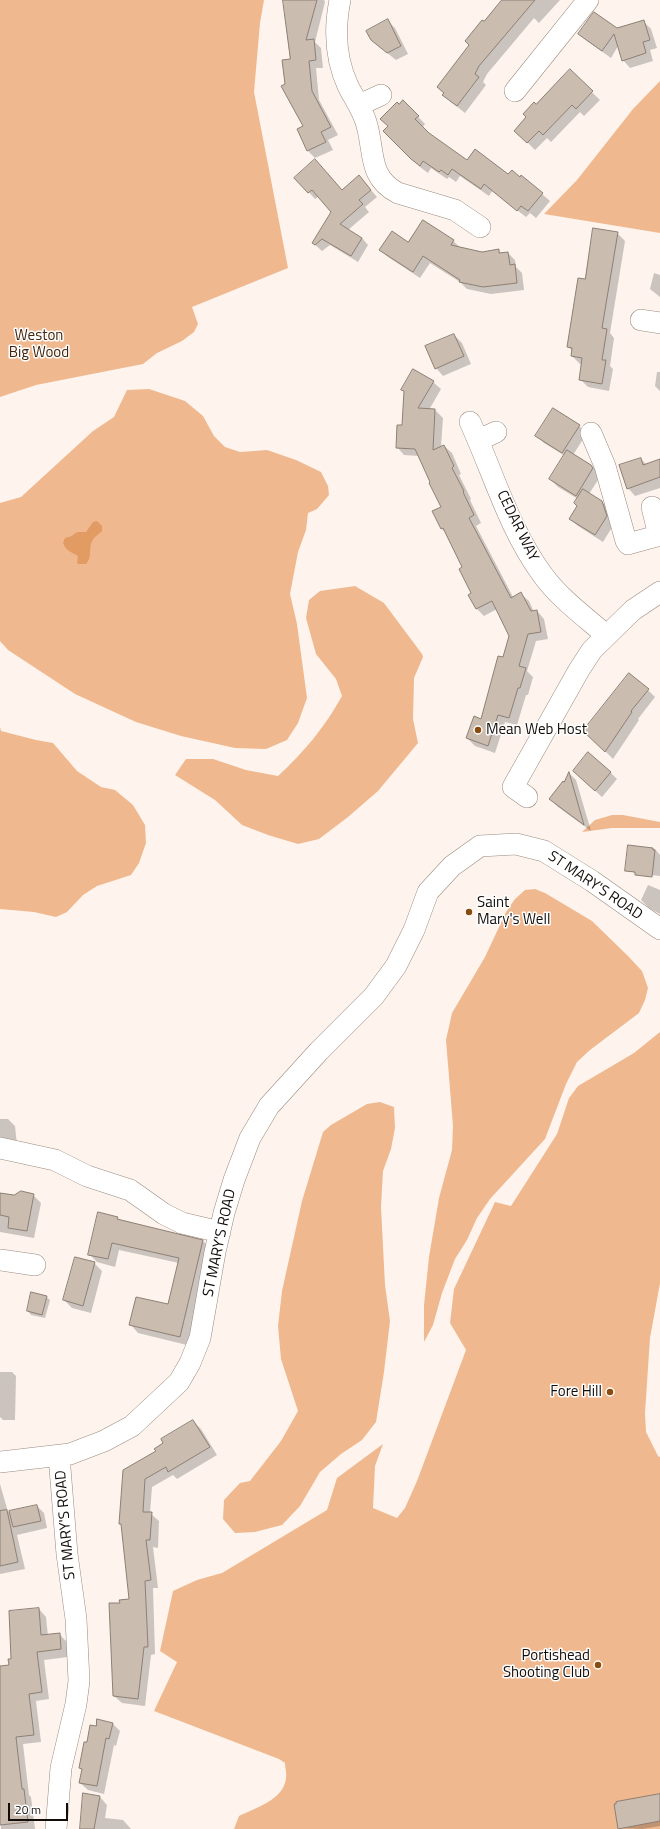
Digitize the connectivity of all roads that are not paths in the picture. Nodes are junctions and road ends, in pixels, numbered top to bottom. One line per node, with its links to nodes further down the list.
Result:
1 (340, 0): 5 (street)
2 (588, 0): 3 (street)
3 (517, 80)
4 (381, 95): 5 (street)
5 (359, 105): 6 (street)
6 (474, 217)
7 (470, 422): 12 (street, CEDAR WAY)
8 (591, 433): 10 (street)
9 (652, 507): 10 (street)
10 (659, 536)
11 (660, 592): 12 (street)
12 (606, 635): 13 (street)
13 (527, 797)
14 (660, 929): 16 (street, ST MARY'S ROAD)
15 (0, 1148): 16 (street)
16 (221, 1227): 19 (street, ST MARY'S ROAD)
17 (0, 1260): 18 (street)
18 (36, 1265)
19 (59, 1456): 20 (street); 21 (street, ST MARY'S ROAD)
20 (0, 1462)
21 (56, 1829)

